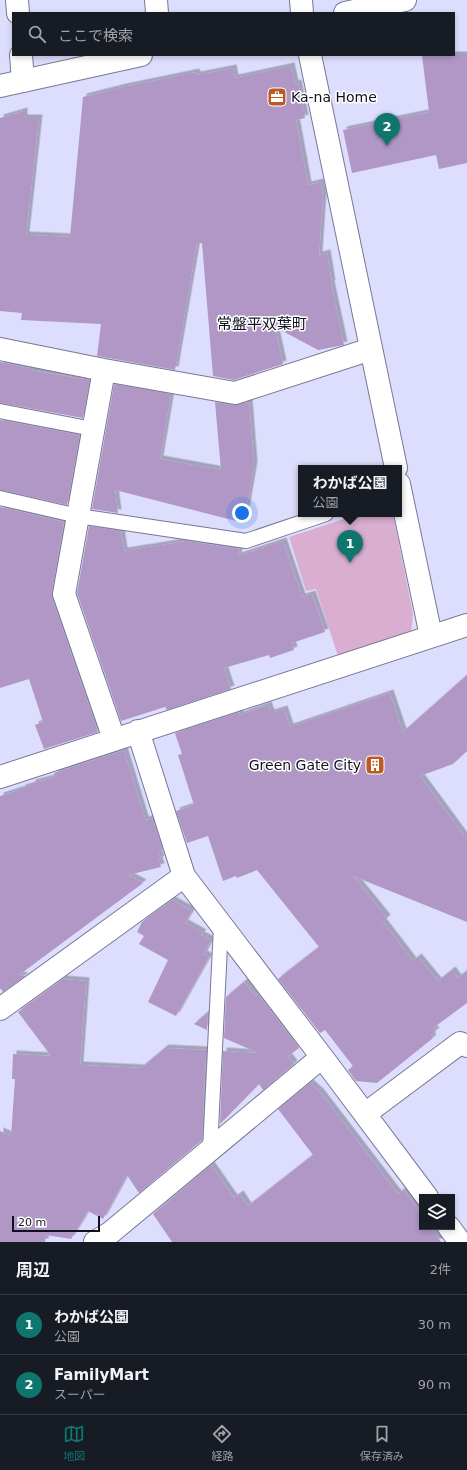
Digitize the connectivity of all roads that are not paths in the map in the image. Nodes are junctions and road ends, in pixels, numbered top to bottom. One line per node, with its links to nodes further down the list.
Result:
1 (17, 0): 5 (street)
2 (156, 0): 6 (street)
3 (301, 0): 7 (street)
4 (405, 0): 8 (street)
5 (18, 12)
6 (157, 12)
7 (302, 12)
8 (351, 12)
9 (21, 56): 12 (street)
10 (136, 56): 12 (street)
11 (310, 56): 15 (street)
12 (23, 81): 13 (street)
13 (0, 86)
14 (0, 349): 16 (street)
15 (371, 349): 16 (street); 19 (street)
16 (104, 370): 18 (street)
17 (0, 411): 18 (lane)
18 (93, 430): 22 (street)
19 (395, 465)
20 (0, 498): 22 (lane)
21 (402, 502): 25 (street)
22 (78, 516): 23 (lane); 27 (street)
23 (317, 517)
24 (467, 625): 25 (street)
25 (431, 636): 26 (street)
26 (138, 731): 27 (street); 29 (street)
27 (114, 739): 28 (street)
28 (0, 777)
29 (184, 876): 30 (street); 31 (street)
30 (222, 926): 33 (street); 35 (lane)
31 (0, 1009)
32 (467, 1046): 34 (street)
33 (322, 1057): 34 (street); 35 (street)
34 (365, 1114): 36 (street)
35 (210, 1150): 38 (street)
36 (425, 1194)
37 (451, 1230): 39 (street)
38 (95, 1242)
39 (460, 1242)

